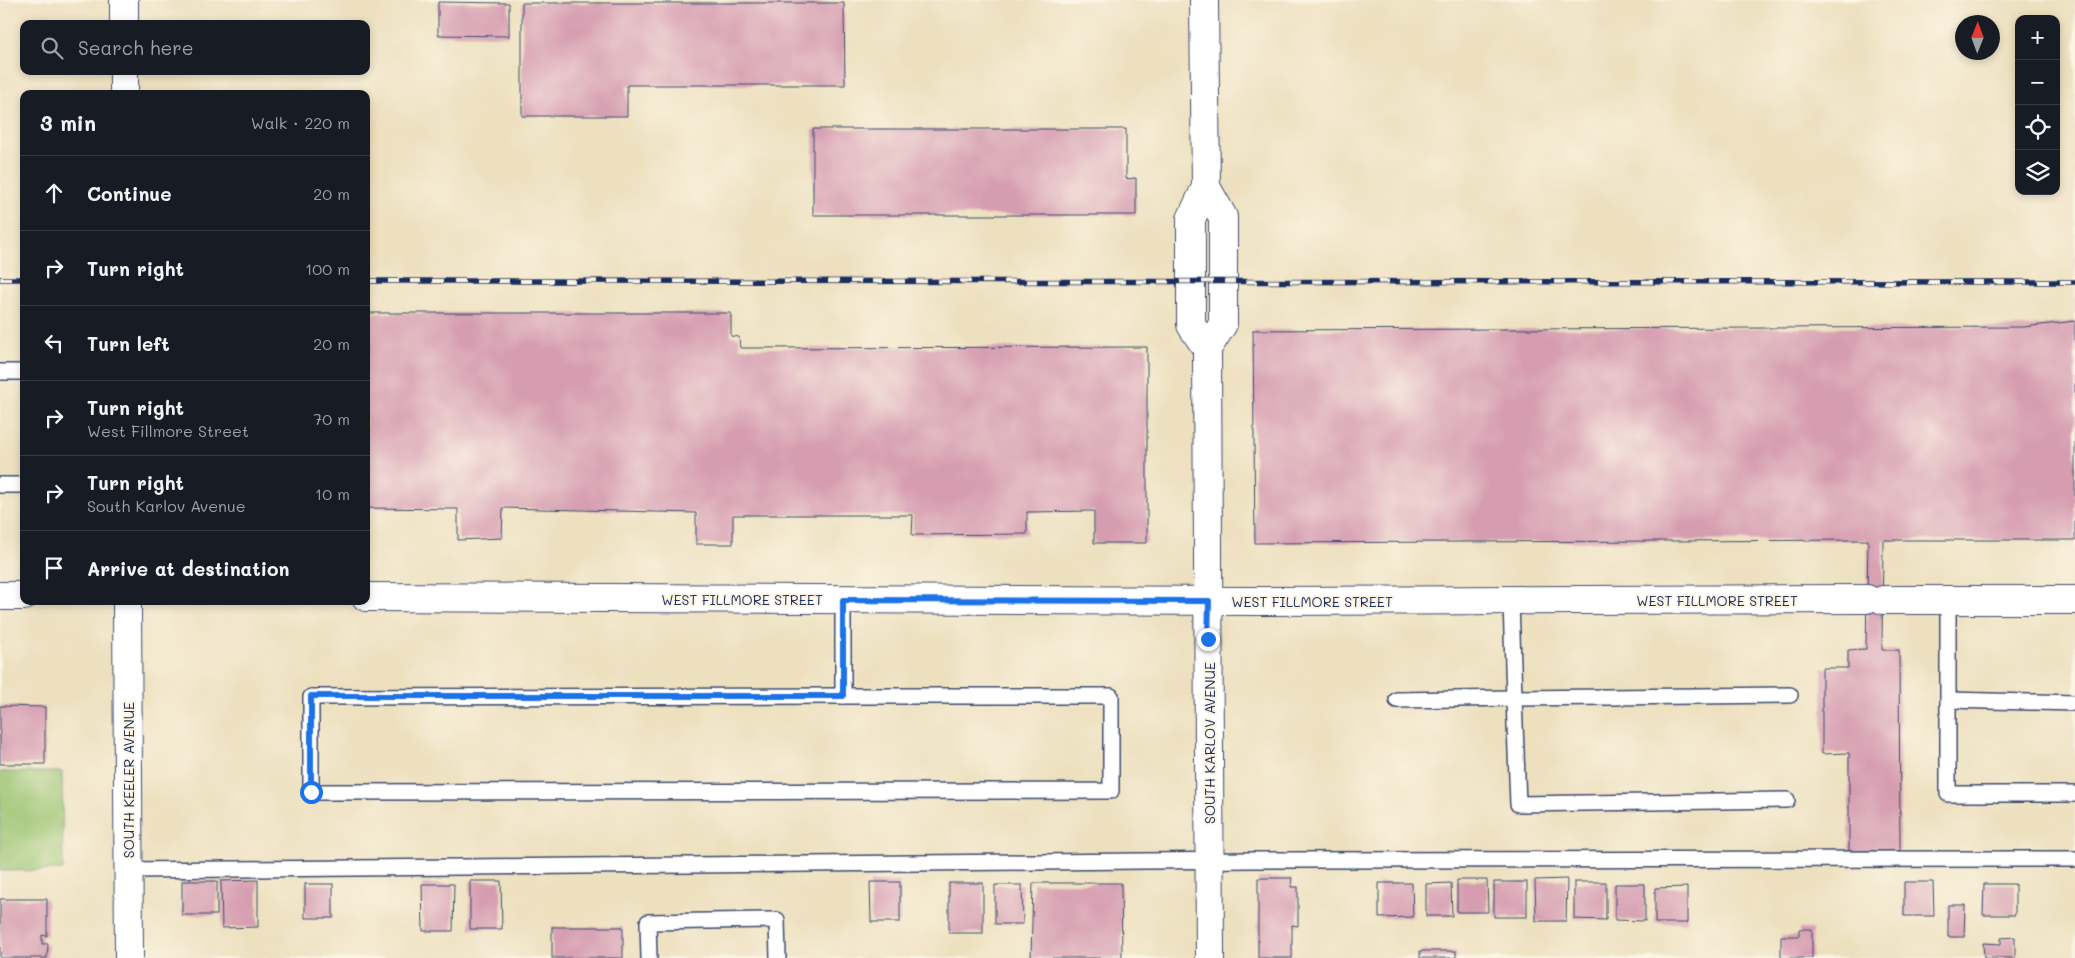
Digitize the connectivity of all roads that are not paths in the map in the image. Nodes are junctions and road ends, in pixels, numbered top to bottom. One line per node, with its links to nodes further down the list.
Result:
1 (124, 0): 3 (street)
2 (1204, 0): 16 (street, SOUTH KARLOV AVENUE)
3 (124, 20)
4 (124, 75): 5 (street)
5 (124, 90)
6 (0, 372): 7 (lane)
7 (20, 372)
8 (20, 485): 9 (lane)
9 (0, 486)
10 (0, 596): 11 (street)
11 (20, 596)
12 (370, 597): 13 (street, WEST FILLMORE STREET)
13 (843, 600): 16 (street, WEST FILLMORE STREET); 20 (lane)
14 (1948, 600): 15 (street, WEST FILLMORE STREET); 17 (street, WEST FILLMORE STREET); 23 (lane)
15 (2075, 600)
16 (1209, 601): 17 (street, WEST FILLMORE STREET); 28 (street, SOUTH KARLOV AVENUE)
17 (1511, 601): 21 (lane)
18 (127, 605): 29 (street, SOUTH KEELER AVENUE)
19 (1790, 695): 21 (lane)
20 (843, 696): 20 (lane)
21 (1514, 698): 22 (lane); 26 (lane)
22 (1397, 700)
23 (1948, 700): 24 (lane); 25 (lane)
24 (2075, 703)
25 (2075, 794)
26 (1787, 800)
27 (2075, 859): 28 (lane)
28 (1210, 861): 29 (lane); 33 (street, SOUTH KARLOV AVENUE)
29 (129, 870): 30 (street, SOUTH KEELER AVENUE)
30 (129, 958)
31 (649, 958): 32 (lane)
32 (778, 958)
33 (1210, 958)

